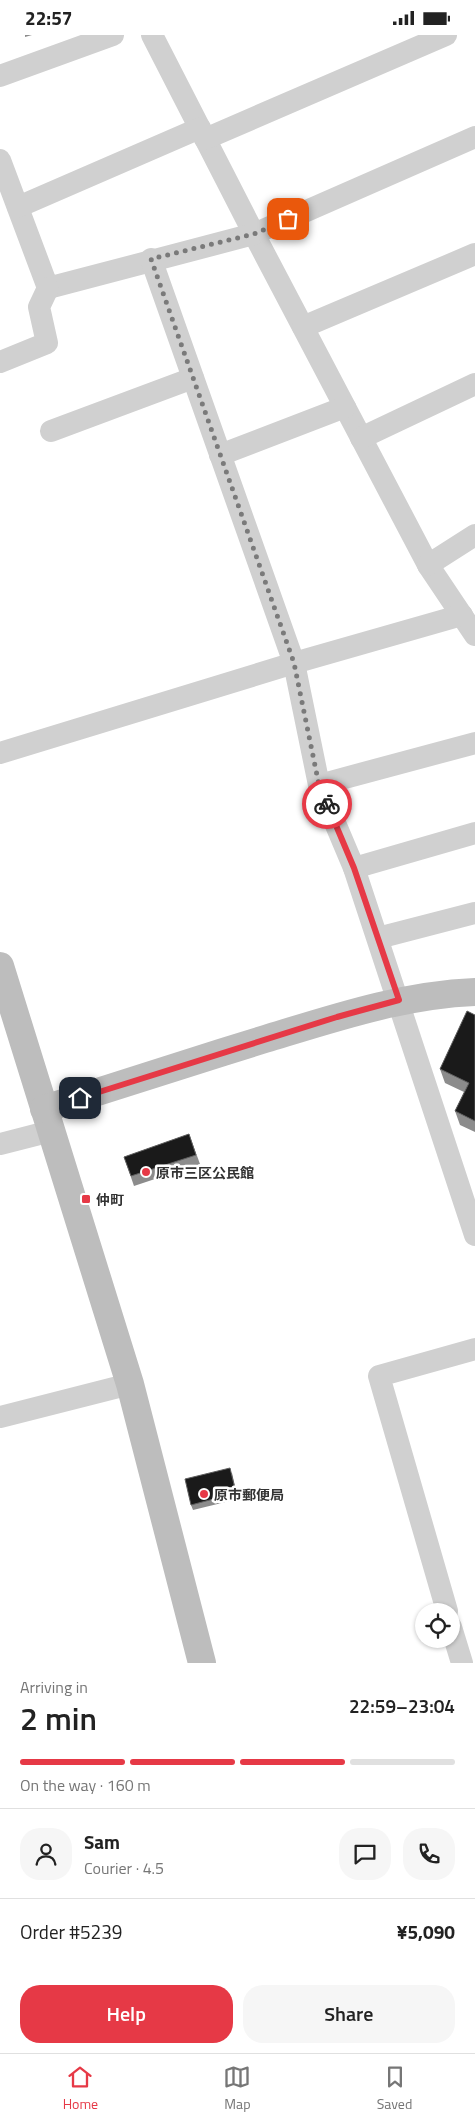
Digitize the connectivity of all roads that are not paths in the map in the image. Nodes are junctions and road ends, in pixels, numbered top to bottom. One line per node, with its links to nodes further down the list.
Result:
1 (114, 35): 4 (street)
2 (446, 35): 5 (street)
3 (161, 37): 5 (street)
4 (0, 76)
5 (202, 133): 8 (street); 9 (street)
6 (475, 137): 9 (street)
7 (0, 160): 8 (street)
8 (18, 207): 12 (street)
9 (254, 234): 11 (street); 13 (street)
10 (475, 254): 13 (street)
11 (151, 259): 12 (street); 15 (street)
12 (48, 287): 14 (street)
13 (302, 327): 17 (street)
14 (0, 362)
15 (193, 378): 18 (street); 20 (street)
16 (475, 384): 19 (street)
17 (345, 407): 19 (street); 20 (street)
18 (51, 431)
19 (361, 438): 22 (street)
20 (220, 455): 24 (street)
21 (475, 535): 22 (street)
22 (428, 565): 23 (street)
23 (470, 622): 24 (street)
24 (294, 663): 26 (street); 27 (street)
25 (475, 743): 27 (street)
26 (0, 753)
27 (319, 785): 29 (street)
28 (475, 833): 29 (street)
29 (354, 868): 31 (street)
30 (475, 913): 31 (street)
31 (378, 938): 34 (street)
32 (0, 966): 35 (street)
33 (475, 992): 34 (street)
34 (399, 1000): 35 (street); 37 (street)
35 (47, 1120): 36 (street); 40 (street)
36 (0, 1144)
37 (466, 1179): 38 (street)
38 (475, 1235)
39 (475, 1349): 42 (street)
40 (130, 1384): 41 (street); 44 (street)
41 (0, 1417)
42 (445, 1603)
43 (457, 1648): 45 (street)
44 (202, 1663)
45 (462, 1663)

